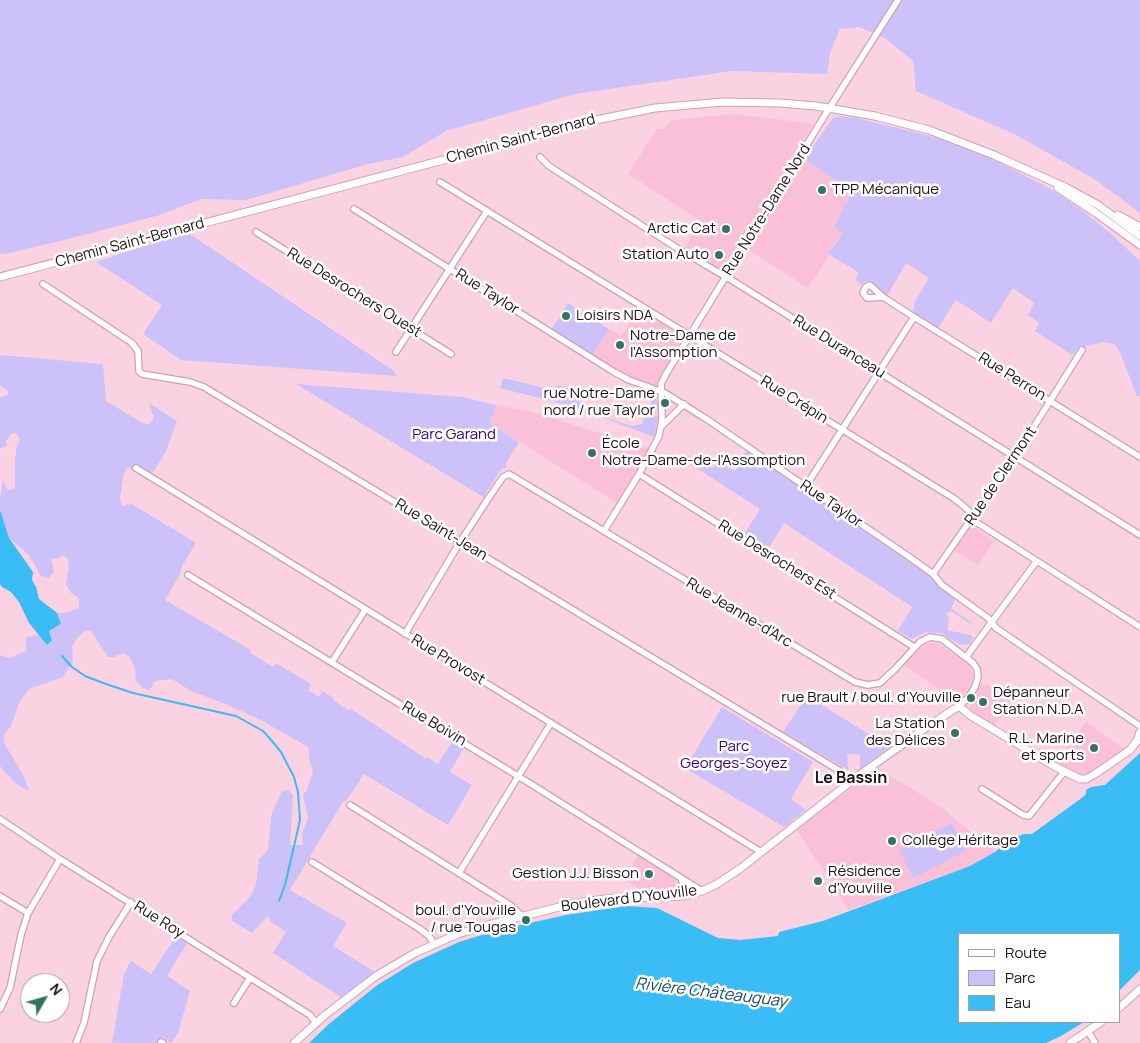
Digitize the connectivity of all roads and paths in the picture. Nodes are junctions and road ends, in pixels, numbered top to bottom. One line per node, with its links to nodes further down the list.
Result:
1 (898, 0): 2 (street, Rue Notre-Dame Nord)
2 (830, 108): 4 (street, Chemin Saint-Bernard); 13 (street, Chemin Saint-Bernard); 14 (street, Rue Notre-Dame Nord)
3 (540, 157): 14 (street, Rue Duranceau)
4 (1044, 178): 6 (street, Chemin Saint-Bernard); 11 (street, Chemin Saint-Bernard)
5 (440, 182): 8 (street, Rue Crépin)
6 (1098, 205): 9 (street); 11 (street, Chemin Saint-Bernard)
7 (354, 209): 12 (street, Rue Taylor)
8 (487, 210): 12 (street); 19 (street, Rue Crépin)
9 (1140, 227)
10 (256, 232): 18 (street, Rue Desrochers Ouest)
11 (1139, 242)
12 (449, 269): 18 (street); 24 (street, Rue Taylor)
13 (0, 277)
14 (725, 277): 19 (street, Rue Notre-Dame Nord); 23 (street, Rue Duranceau)
15 (43, 284): 37 (street, Rue Saint-Jean)
16 (883, 297): 17 (street, Rue Perron)
17 (914, 317): 23 (street); 25 (street, Rue Perron)
18 (411, 329): 21 (street); 22 (street, Rue Desrochers Ouest)
19 (689, 335): 24 (street, Rue Notre-Dame Nord); 28 (street, Rue Crépin)
20 (1082, 350): 25 (street, Rue de Clermont)
21 (396, 352)
22 (451, 354)
23 (879, 372): 28 (street); 29 (street, Rue Duranceau)
24 (661, 392): 26 (street, Rue Taylor); 27 (street, Rue Notre-Dame Nord)
25 (1050, 401): 29 (street, Rue de Clermont); 30 (street, Rue Perron)
26 (684, 404): 27 (street, Rue Notre-Dame Nord); 33 (street, Rue Taylor)
27 (661, 427): 32 (street, Rue Notre-Dame Nord)
28 (842, 430): 33 (street); 34 (street, Rue Crépin)
29 (1014, 457): 34 (street, Rue de Clermont); 36 (street, Rue Duranceau)
30 (1140, 457)
31 (136, 468): 41 (street, Rue Provost)
32 (639, 474): 35 (street, Rue Notre-Dame Nord); 45 (street, Rue Desrochers Est)
33 (806, 486): 39 (street, Rue Taylor)
34 (973, 517): 38 (street, Rue Crépin); 39 (street, Rue de Clermont)
35 (604, 531): 37 (street, Rue Jeanne-d'Arc); 45 (street, Rue Jeanne-d'Arc)
36 (1140, 535)
37 (460, 542): 44 (street); 54 (street, Rue Saint-Jean)
38 (1036, 562): 42 (street); 43 (street, Rue Crépin)
39 (933, 574): 42 (street, Rue Taylor)
40 (188, 575): 47 (street, Rue Boivin)
41 (365, 610): 44 (street, Rue Provost); 47 (street)
42 (991, 623): 46 (street); 50 (street, Rue Taylor)
43 (1140, 627)
44 (405, 634): 49 (street, Rue Provost)
45 (914, 647): 46 (street, Rue Jeanne-d'Arc)
46 (966, 657): 48 (street)
47 (332, 662): 53 (street, Rue Boivin)
48 (958, 706): 52 (street); 54 (street, Boulevard D'Youville)
49 (551, 723): 53 (street); 58 (street, Rue Provost)
50 (1140, 726)
51 (1140, 732): 52 (street)
52 (1064, 772): 55 (street)
53 (519, 776): 61 (street); 62 (street, Rue Boivin)
54 (851, 781): 58 (street, Boulevard D'Youville)
55 (982, 789)
56 (350, 805): 61 (street)
57 (0, 818): 59 (street, Rue Roy)
58 (761, 852): 63 (street, Boulevard D'Youville)
59 (60, 859): 66 (street, Rue Roy); 67 (street)
60 (312, 862): 69 (street)
61 (459, 873): 68 (street)
62 (678, 875): 63 (street, Rue Boivin); 65 (street)
63 (702, 891): 65 (street, Boulevard D'Youville)
64 (0, 896): 67 (street)
65 (682, 896): 68 (street, Boulevard D'Youville)
66 (131, 902): 70 (street, Rue Roy); 78 (street)
67 (28, 913): 74 (street)
68 (522, 916): 69 (street, Boulevard D'Youville)
69 (434, 944): 75 (street, Boulevard D'Youville)
70 (250, 978): 72 (street); 75 (street, Rue Roy)
71 (1140, 989): 73 (street)
72 (234, 1003)
73 (1120, 1007)
74 (0, 1009)
75 (316, 1023): 79 (street, Boulevard D'Youville)
76 (1100, 1023): 77 (street)
77 (1088, 1031): 80 (street); 81 (street)
78 (76, 1043)
79 (294, 1043)
80 (1070, 1043)
81 (1095, 1043)

